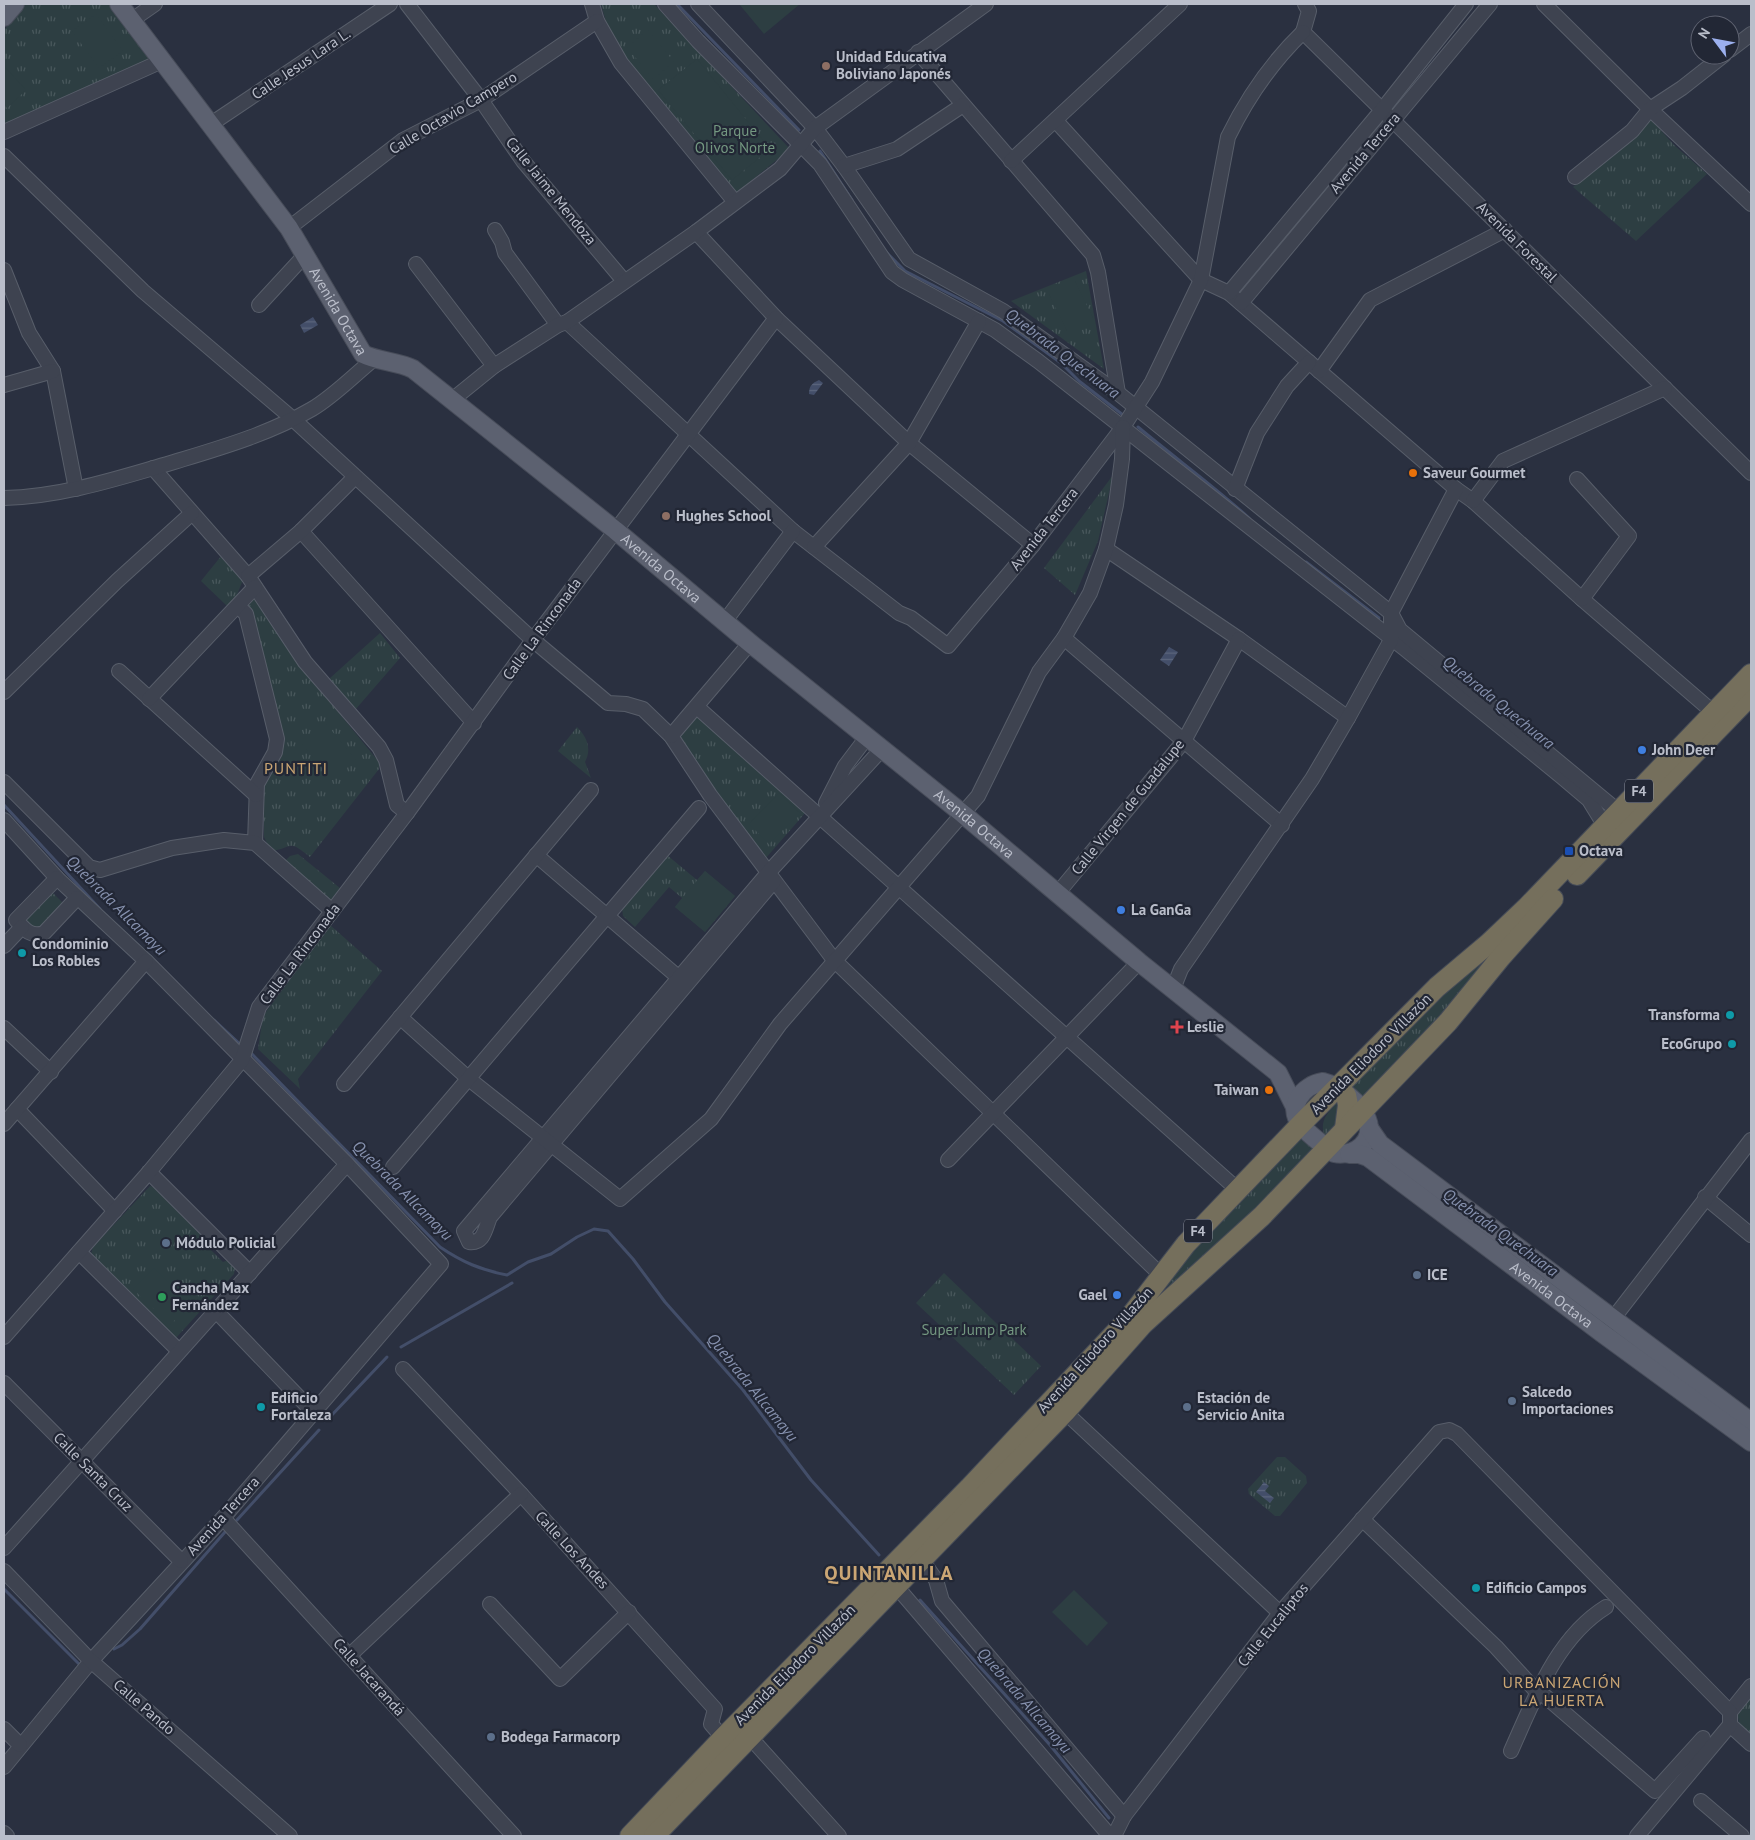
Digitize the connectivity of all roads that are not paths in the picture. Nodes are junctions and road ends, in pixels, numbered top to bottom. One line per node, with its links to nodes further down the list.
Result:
1 (15, 4): 16 (main road)
2 (119, 4): 17 (main road, Avenida Octava)
3 (155, 4): 17 (street)
4 (390, 4): 31 (street, Calle Jesus Lara L.)
5 (407, 4): 25 (street, Calle Jaime Mendoza)
6 (592, 4): 18 (street)
7 (665, 4): 34 (street)
8 (698, 4): 32 (street)
9 (986, 4): 15 (street)
10 (1180, 4): 30 (street)
11 (1305, 4): 19 (street)
12 (1466, 4): 28 (street, Avenida Tercera)
13 (1490, 4): 29 (street, Avenida Tercera)
14 (1544, 4): 27 (street)
15 (965, 9): 22 (street)
16 (4, 17)
17 (132, 20): 23 (main road, Avenida Octava)
18 (597, 21): 25 (street, Calle Octavio Campero); 39 (street)
19 (1303, 32): 28 (street, Avenida Forestal); 48 (street, Avenida Tercera)
20 (1751, 34): 21 (street)
21 (1740, 42)
22 (918, 52): 26 (street); 32 (street)
23 (162, 61): 31 (main road, Avenida Octava); 33 (street)
24 (1711, 65): 27 (street)
25 (481, 100): 41 (street, Calle Octavio Campero); 49 (street, Calle Jaime Mendoza)
26 (963, 105): 36 (street); 37 (street)
27 (1650, 109): 38 (street); 40 (street)
28 (1382, 110): 29 (street, Avenida Forestal); 50 (street, Avenida Tercera)
29 (1393, 120): 43 (street, Avenida Forestal); 51 (street, Avenida Tercera)
30 (1056, 121): 36 (street); 48 (street)
31 (211, 124): 41 (main road, Avenida Octava)
32 (815, 128): 34 (street); 37 (street)
33 (4, 132)
34 (801, 147): 39 (street); 54 (street)
35 (4, 156): 65 (street)
36 (1011, 161): 62 (street)
37 (844, 166): 62 (street)
38 (1575, 177)
39 (735, 202): 44 (street)
40 (1751, 204)
41 (289, 228): 45 (main road, Avenida Octava)
42 (495, 230): 55 (street)
43 (1505, 230): 58 (street); 61 (street, Avenida Forestal)
44 (696, 232): 49 (street); 53 (street)
45 (305, 255): 52 (street); 56 (main road, Avenida Octava)
46 (416, 264): 57 (street)
47 (4, 270): 59 (street)
48 (1201, 280): 50 (street); 64 (street, Avenida Tercera)
49 (624, 281): 55 (street)
50 (1228, 293): 51 (street)
51 (1241, 303): 58 (street)
52 (259, 305)
53 (776, 318): 67 (street, Calle La Rinconada); 68 (street)
54 (979, 321): 66 (street); 68 (street)
55 (562, 324): 57 (street); 67 (street)
56 (374, 359): 63 (main road, Avenida Octava); 65 (street)
57 (494, 366): 63 (street)
58 (1314, 367): 74 (street); 75 (street)
59 (53, 371): 60 (street); 73 (street)
60 (4, 384)
61 (1665, 388): 70 (street, Avenida Forestal); 77 (street)
62 (1118, 393): 64 (street)
63 (452, 400): 79 (main road, Avenida Octava)
64 (1135, 409): 66 (street, Avenida Tercera); 74 (street)
65 (293, 419): 69 (street); 71 (street)
66 (1123, 427): 82 (street, Avenida Tercera); 84 (street); 93 (street)
67 (688, 434): 79 (street, Calle La Rinconada); 81 (street)
68 (909, 443): 82 (street); 83 (street)
69 (153, 468): 73 (street); 78 (street)
70 (1751, 473)
71 (355, 477): 80 (street); 92 (street)
72 (1577, 479): 86 (street)
73 (76, 488): 76 (street)
74 (1235, 488): 88 (street)
75 (1456, 489): 77 (street); 88 (street)
76 (4, 498)
77 (1473, 501): 86 (street)
78 (192, 513): 85 (street); 97 (street)
79 (616, 530): 89 (main road, Avenida Octava); 92 (street, Calle La Rinconada)
80 (300, 531): 85 (street); 103 (street)
81 (793, 531): 83 (street); 89 (street)
82 (1033, 545): 83 (street, Avenida Tercera)
83 (814, 547)
84 (1106, 549): 90 (street); 91 (street)
85 (251, 582): 87 (street); 113 (street)
86 (1582, 599): 101 (street)
87 (238, 606): 99 (street); 110 (street)
88 (1391, 613): 93 (street); 112 (street)
89 (725, 620): 94 (main road, Avenida Octava)
90 (1064, 638): 106 (street); 114 (street)
91 (1239, 639): 102 (street); 106 (street, Calle Virgen de Guadalupe)
92 (533, 640): 103 (street, Calle La Rinconada); 104 (street)
93 (1391, 640): 102 (street); 118 (street)
94 (750, 643): 100 (street); 105 (main road, Avenida Octava)
95 (119, 671): 99 (street)
96 (1751, 674): 101 (highway, Avenida Eliodoro Villazón / F4)
97 (4, 692)
98 (1751, 695): 148 (highway, Avenida Eliodoro Villazón / F4)
99 (149, 699): 110 (street)
100 (697, 707): 104 (street); 115 (street)
101 (1714, 713): 112 (highway, Avenida Eliodoro Villazón / F4)
102 (1348, 718): 117 (street)
103 (474, 722): 113 (street, Calle La Rinconada)
104 (671, 736): 121 (street)
105 (867, 736): 107 (main road, Avenida Octava); 115 (street)
106 (1184, 741): 117 (street); 124 (street, Calle Virgen de Guadalupe)
107 (882, 749): 114 (main road, Avenida Octava); 115 (street)
108 (4, 782): 119 (street)
109 (590, 790): 120 (street)
110 (256, 794): 119 (street)
111 (699, 808): 127 (street)
112 (1619, 812): 118 (highway, Avenida Eliodoro Villazón / F4)
113 (407, 813): 126 (street, Calle La Rinconada)
114 (963, 814): 123 (street); 124 (main road, Avenida Octava)
115 (818, 816): 121 (street); 123 (street)
116 (4, 820): 122 (street)
117 (1282, 825): 134 (street)
118 (1605, 826): 143 (highway, Avenida Eliodoro Villazón / F4)
119 (255, 843): 126 (street)
120 (536, 855): 127 (street); 135 (street)
121 (771, 877): 130 (street); 133 (street)
122 (57, 878): 125 (street); 128 (street)
123 (898, 888): 130 (street); 137 (street)
124 (1057, 894): 132 (main road, Avenida Octava)
125 (77, 898): 128 (street); 131 (street)
126 (332, 911): 138 (street, Calle La Rinconada)
127 (608, 915): 133 (street); 141 (street)
128 (22, 927): 129 (street)
129 (4, 946)
130 (834, 960): 146 (street); 152 (street)
131 (146, 961): 138 (street); 139 (street)
132 (1139, 962): 134 (main road, Avenida Octava); 137 (street)
133 (683, 981): 152 (street)
134 (1172, 989): 140 (main road, Avenida Octava)
135 (400, 1017): 141 (street); 142 (street)
136 (4, 1028): 139 (street)
137 (1066, 1037): 146 (street); 159 (street)
138 (242, 1057): 156 (street); 158 (street, Calle La Rinconada)
139 (51, 1072): 145 (street)
140 (1278, 1073): 143 (main road, Avenida Octava); 147 (main road, Avenida Octava)
141 (469, 1079): 152 (street); 157 (street)
142 (344, 1084)
143 (1335, 1088): 144 (highway, Avenida Eliodoro Villazón / F4); 147 (main road); 148 (main road, Avenida Octava); 150 (highway)
144 (1320, 1105): 147 (highway, Avenida Eliodoro Villazón / F4); 153 (highway)
145 (16, 1109): 149 (street); 161 (street)
146 (993, 1114): 155 (street); 165 (street)
147 (1298, 1117): 153 (main road, Avenida Octava); 159 (highway, Avenida Eliodoro Villazón / F4)
148 (1366, 1119): 150 (highway, Avenida Eliodoro Villazón / F4); 154 (main road); 167 (main road, Avenida Octava)
149 (4, 1124)
150 (1345, 1128): 153 (highway, Avenida Eliodoro Villazón / F4)
151 (1751, 1140): 160 (street)
152 (547, 1141): 152 (street)
153 (1323, 1144): 154 (main road, Avenida Octava); 172 (highway, Avenida Eliodoro Villazón / F4)
154 (1349, 1154): 167 (main road, Avenida Octava)
155 (948, 1160)
156 (347, 1164): 164 (street); 173 (street, Avenida Tercera)
157 (394, 1167)
158 (148, 1172): 161 (street, Calle La Rinconada); 164 (street)
159 (1238, 1190): 165 (highway, Avenida Eliodoro Villazón / F4)
160 (1705, 1197): 162 (street); 167 (street)
161 (115, 1211): 163 (street, Calle La Rinconada)
162 (1751, 1235)
163 (79, 1252): 168 (street, Calle La Rinconada); 169 (street)
164 (250, 1273): 166 (street)
165 (1161, 1275): 196 (highway, Avenida Eliodoro Villazón / F4)
166 (216, 1311): 169 (street); 173 (street)
167 (1607, 1327): 174 (main road, Avenida Octava); 175 (main road, Avenida Octava)
168 (4, 1338)
169 (180, 1352): 176 (street)
170 (403, 1369): 177 (street, Calle Los Andes)
171 (4, 1383): 176 (street, Calle Santa Cruz)
172 (1065, 1412): 181 (highway, Avenida Eliodoro Villazón / F4); 188 (street)
173 (314, 1413): 178 (street, Avenida Tercera)
174 (1751, 1422)
175 (1751, 1442)
176 (82, 1461): 180 (street); 182 (street, Calle Santa Cruz)
177 (521, 1494): 187 (street, Calle Los Andes); 189 (street)
178 (223, 1518): 182 (street, Avenida Tercera); 189 (street, Calle Jacarandá)
179 (1362, 1519): 188 (street, Calle Eucaliptos); 192 (street); 193 (street, Calle Eucaliptos)
180 (4, 1548)
181 (922, 1560): 184 (highway, Avenida Eliodoro Villazón / F4); 203 (street)
182 (182, 1561): 190 (street, Avenida Tercera)
183 (4, 1571): 190 (street, Calle Pando)
184 (896, 1586): 195 (highway, Avenida Eliodoro Villazón / F4); 211 (street)
185 (490, 1604): 187 (street)
186 (1606, 1607): 192 (street)
187 (630, 1612): 196 (street, Calle Los Andes)
188 (1280, 1613): 203 (street, Calle Eucaliptos)
189 (349, 1656): 207 (street, Calle Jacarandá)
190 (91, 1661): 199 (street, Avenida Tercera); 206 (street, Calle Pando)
191 (1751, 1686): 193 (street)
192 (1537, 1692): 197 (street); 200 (street)
193 (1730, 1719): 198 (street); 212 (street)
194 (4, 1729): 199 (street)
195 (750, 1736): 209 (highway, Avenida Eliodoro Villazón / F4); 210 (street)
196 (723, 1738): 208 (highway, Avenida Eliodoro Villazón / F4)
197 (1703, 1738)
198 (1751, 1744)
199 (20, 1745): 201 (street, Avenida Tercera)
200 (1511, 1751)
201 (4, 1767)
202 (1701, 1801): 213 (street)
203 (1124, 1816): 211 (street, Calle Eucaliptos)
204 (4, 1833): 205 (street)
205 (7, 1836)
206 (290, 1836)
207 (514, 1836)
208 (630, 1836)
209 (654, 1836)
210 (839, 1836)
211 (1112, 1836)
212 (1637, 1836)
213 (1742, 1836)

